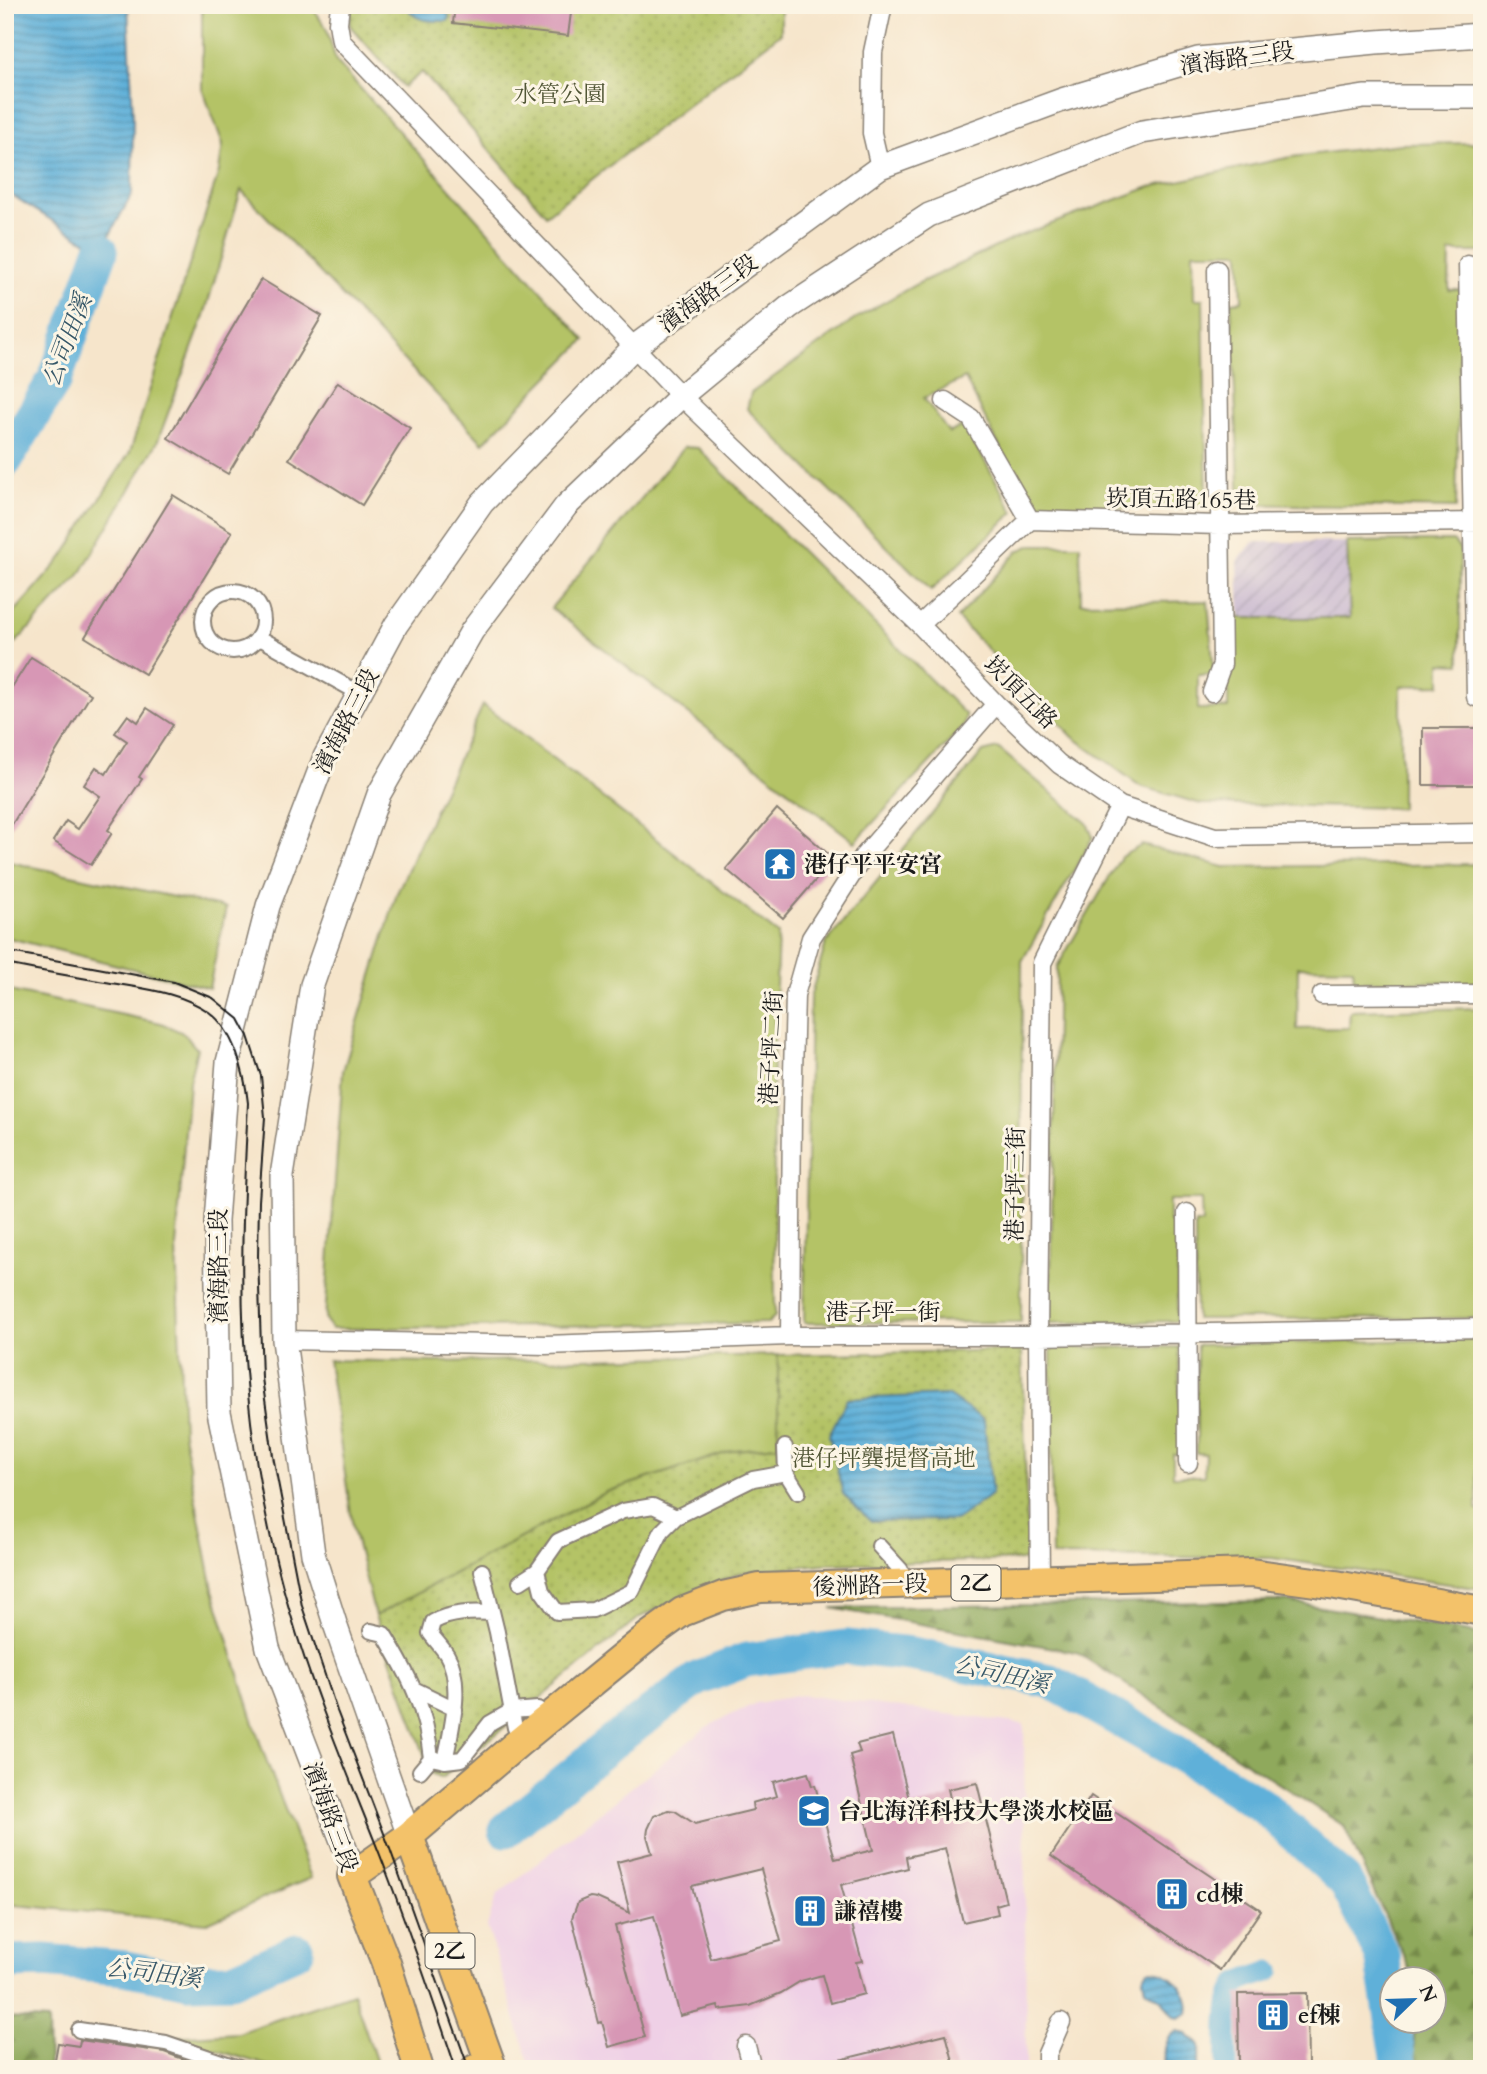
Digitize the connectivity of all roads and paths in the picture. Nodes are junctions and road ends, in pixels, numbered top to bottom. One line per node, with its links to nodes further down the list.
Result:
1 (340, 5): 8 (street, 崁頂五路)
2 (883, 5): 5 (street)
3 (1482, 34): 5 (street, 濱海路三段)
4 (1482, 96): 9 (street)
5 (880, 167): 8 (street, 濱海路三段)
6 (1468, 265): 12 (street)
7 (1217, 271): 13 (street)
8 (634, 347): 9 (street, 崁頂五路); 17 (street, 濱海路三段)
9 (681, 396): 14 (street, 崁頂五路); 29 (street)
10 (945, 401): 11 (street)
11 (1030, 520): 13 (street, 崁頂五路165巷); 14 (street)
12 (1477, 522): 13 (street, 崁頂五路165巷); 18 (street)
13 (1220, 525): 16 (street)
14 (920, 625): 19 (street, 崁頂五路)
15 (258, 638): 15 (street); 17 (street)
16 (1212, 692)
17 (359, 693): 52 (street, 濱海路三段)
18 (1476, 697)
19 (996, 704): 20 (street, 崁頂五路); 27 (street, 港子坪二街)
20 (1120, 806): 21 (street, 崁頂五路); 28 (street, 港子坪三街)
21 (1482, 833)
22 (1482, 994): 23 (street)
23 (1322, 995)
24 (1187, 1213): 26 (street)
25 (1482, 1328): 26 (street, 港子坪一街)
26 (1187, 1332): 28 (street, 港子坪一街); 31 (street)
27 (790, 1336): 28 (street, 港子坪一街); 29 (street, 港子坪一街)
28 (1038, 1336): 39 (street, 港子坪三街)
29 (284, 1340): 51 (street)
30 (785, 1447): 32 (street)
31 (1188, 1463)
32 (786, 1473): 33 (street); 34 (street)
33 (798, 1492)
34 (677, 1517): 38 (street); 38 (street)
35 (879, 1546): 36 (street)
36 (901, 1570)
37 (482, 1571): 42 (street)
38 (537, 1571): 40 (street)
39 (1040, 1581): 41 (main road, 後洲路一段 / 2乙); 51 (main road, 後洲路一段 / 2乙)
40 (520, 1582)
41 (1482, 1611)
42 (492, 1613): 45 (street); 47 (street)
43 (371, 1631): 44 (street)
44 (414, 1689): 45 (street); 49 (street)
45 (455, 1709): 49 (street)
46 (538, 1709): 47 (street)
47 (512, 1711): 48 (street); 49 (street)
48 (515, 1728)
49 (438, 1760): 50 (street)
50 (420, 1772)
51 (409, 1836): 52 (main road, 後洲路一段 / 2乙); 56 (main road, 2乙)
52 (352, 1876): 58 (main road, 濱海路三段)
53 (1061, 2022): 60 (street)
54 (79, 2030): 57 (street)
55 (746, 2046): 59 (street)
56 (486, 2067)
57 (242, 2069)
58 (419, 2069)
59 (752, 2069)
60 (1047, 2069)

